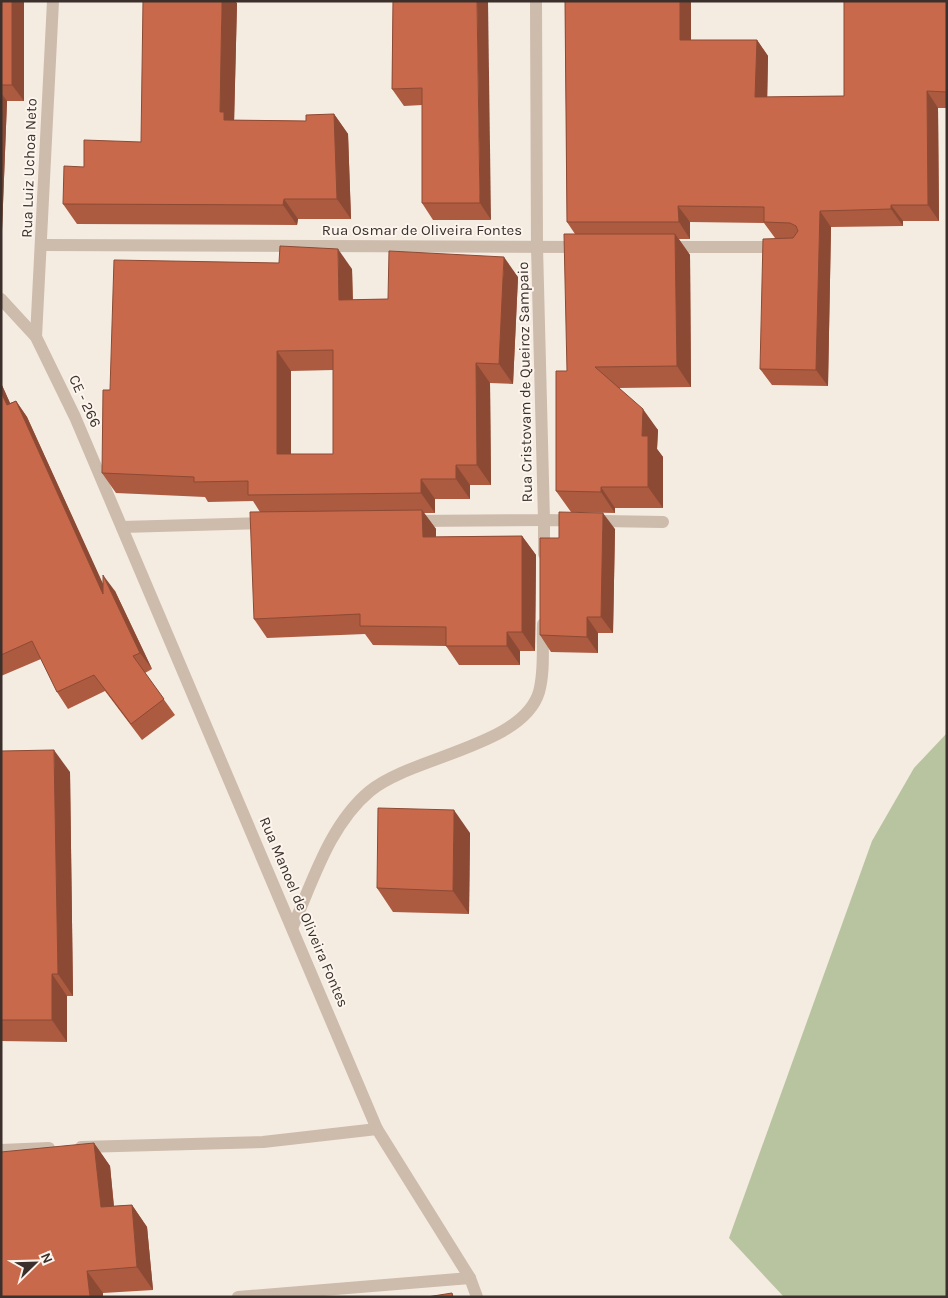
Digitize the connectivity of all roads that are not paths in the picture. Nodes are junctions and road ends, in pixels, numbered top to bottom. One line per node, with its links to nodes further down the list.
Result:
1 (53, 1): 3 (street, Rua Luiz Uchoa Neto)
2 (536, 1): 4 (street, Rua Cristovam de Queiroz Sampaio)
3 (42, 245): 4 (street, Rua Osmar de Oliveira Fontes); 9 (street, Rua Luiz Uchoa Neto)
4 (537, 247): 5 (street, Rua Osmar de Oliveira Fontes); 10 (street, Rua Cristovam de Queiroz Sampaio)
5 (596, 247)
6 (655, 247): 7 (street)
7 (792, 247)
8 (1, 299): 9 (street, CE - 266)
9 (36, 336): 14 (street, CE - 266)
10 (544, 520): 11 (street, Rua Cristovam de Queiroz Sampaio); 12 (street); 15 (street)
11 (404, 522)
12 (663, 522)
13 (274, 523): 14 (street)
14 (122, 527): 17 (street, Rua Manoel de Oliveira Fontes)
15 (544, 569)
16 (543, 608): 17 (street)
17 (293, 926): 18 (street, Rua Manoel de Oliveira Fontes)
18 (377, 1129): 19 (street); 20 (street, Rua Manoel de Oliveira Fontes)
19 (1, 1150)
20 (470, 1278): 21 (street); 22 (street, Rua Manoel de Oliveira Fontes)
21 (238, 1297)
22 (477, 1297)

